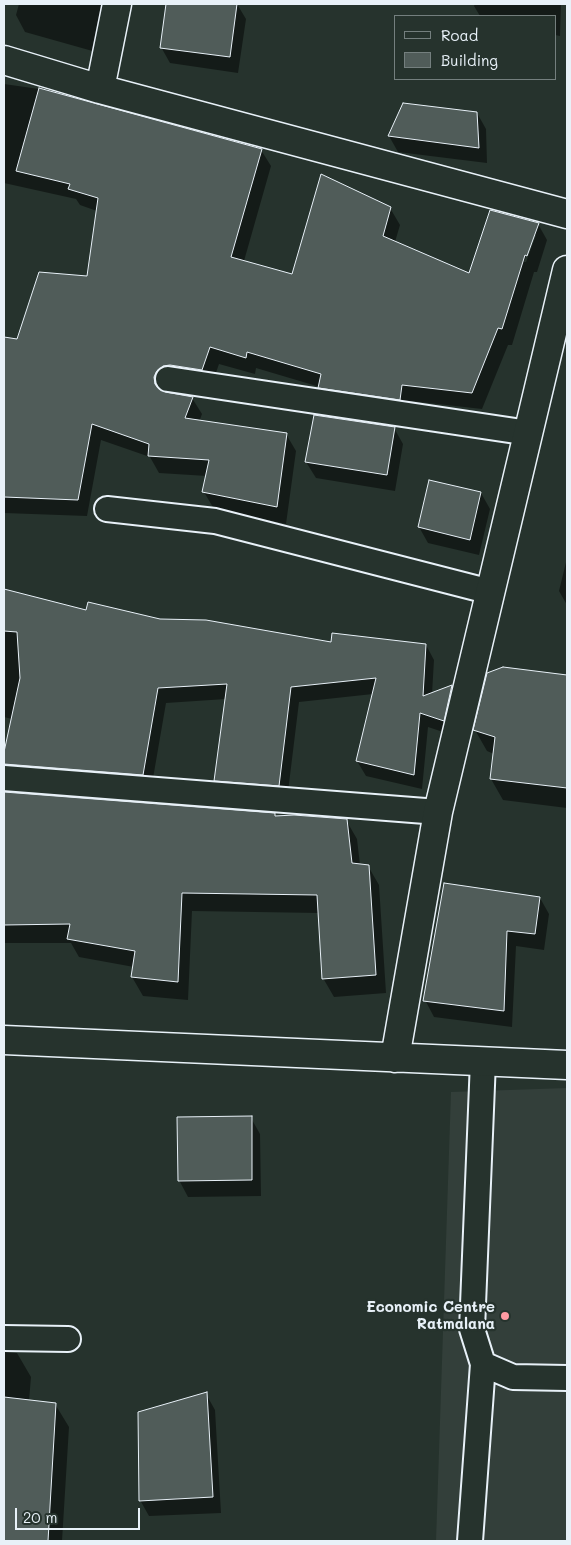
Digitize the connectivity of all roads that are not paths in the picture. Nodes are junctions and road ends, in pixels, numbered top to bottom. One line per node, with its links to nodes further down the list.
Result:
1 (117, 4): 3 (street)
2 (4, 60): 3 (street)
3 (100, 89): 4 (street)
4 (567, 214)
5 (567, 270): 7 (street)
6 (168, 378): 7 (lane)
7 (529, 433): 9 (street)
8 (107, 509): 9 (lane)
9 (491, 592): 11 (street)
10 (4, 778): 11 (lane)
11 (438, 812): 13 (street)
12 (4, 1040): 13 (street)
13 (394, 1058): 14 (street)
14 (483, 1061): 15 (street); 18 (lane)
15 (567, 1065)
16 (4, 1338): 17 (lane)
17 (68, 1339)
18 (483, 1364): 19 (lane); 20 (lane)
19 (567, 1378)
20 (470, 1541)

